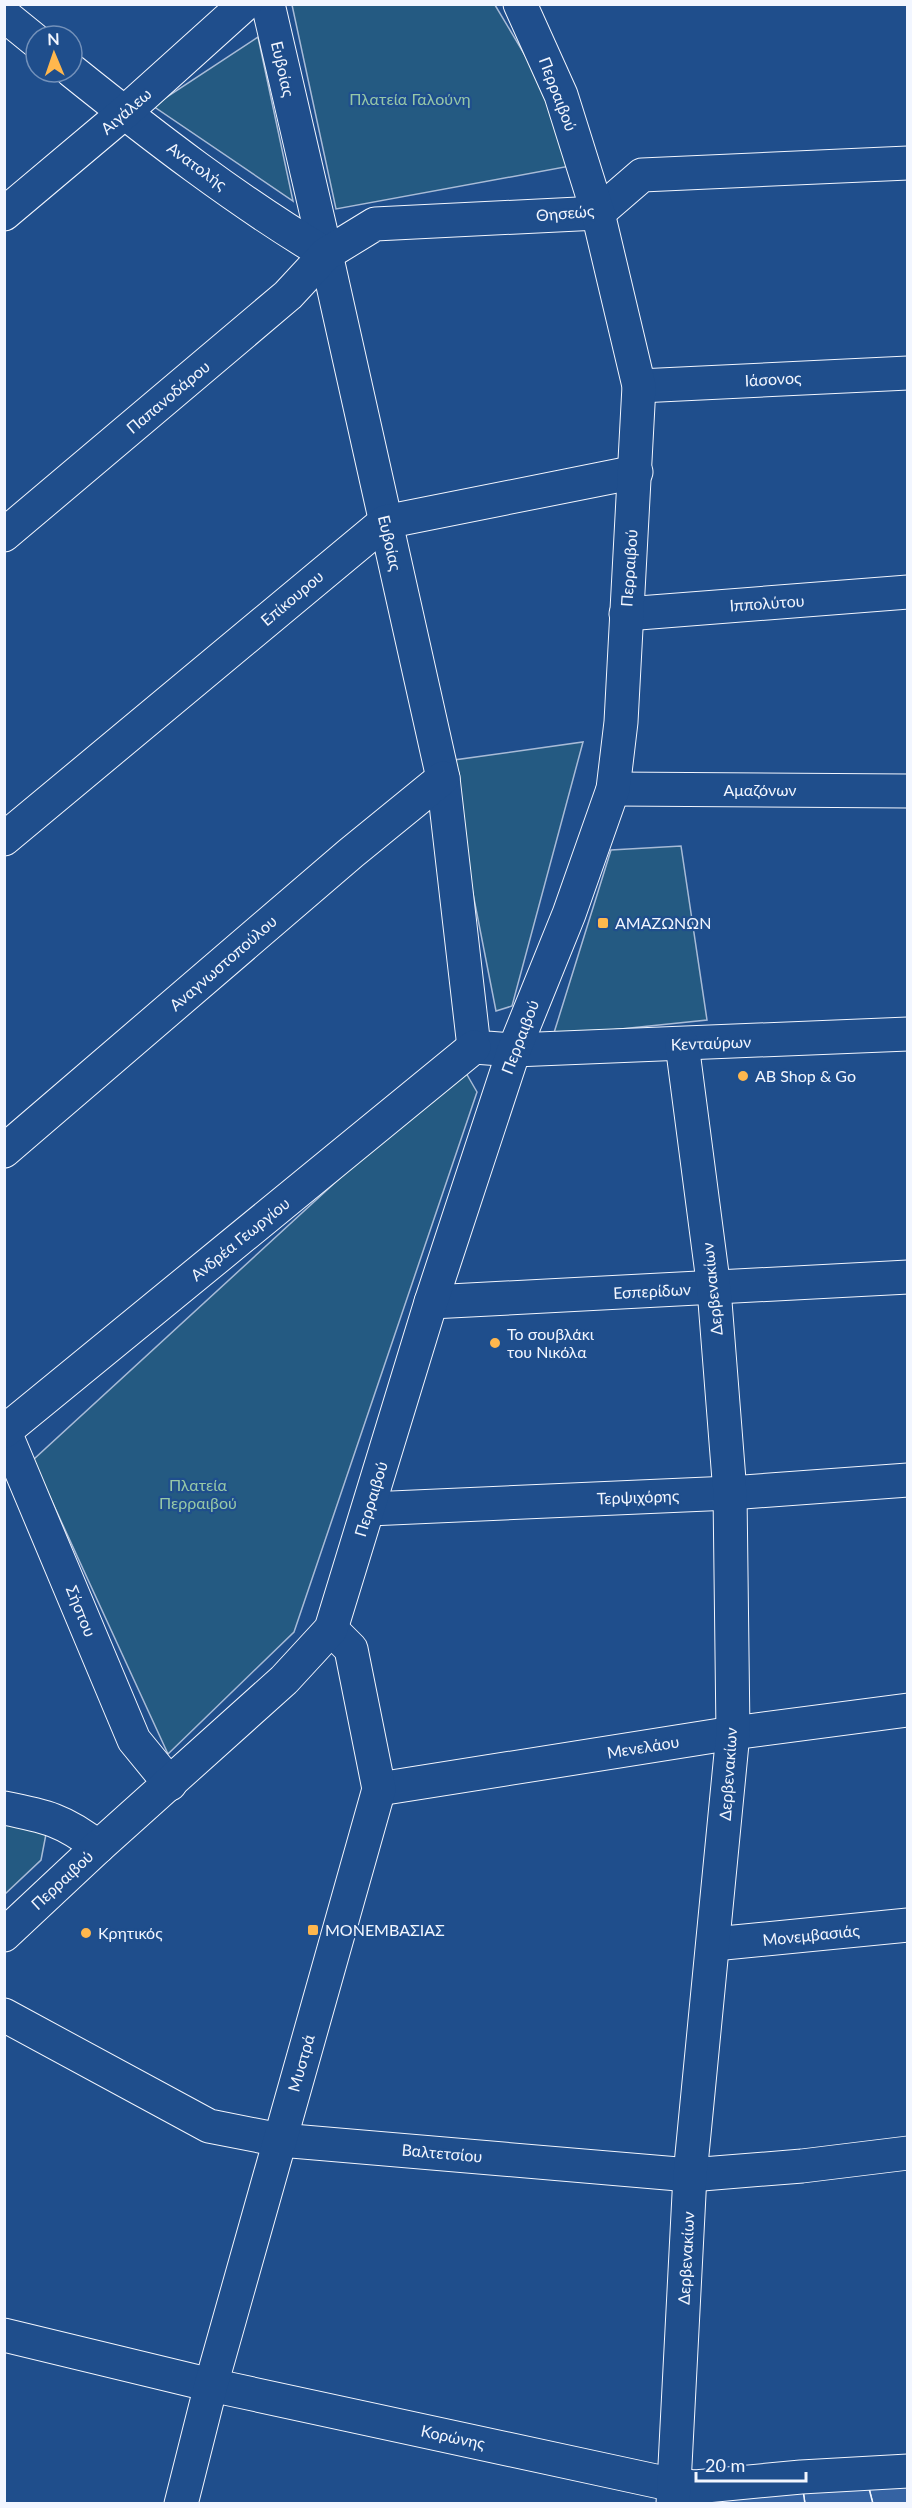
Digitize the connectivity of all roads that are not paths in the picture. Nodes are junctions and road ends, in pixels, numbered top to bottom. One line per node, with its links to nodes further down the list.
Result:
1 (245, 4): 7 (street, Αιγάλεω)
2 (268, 4): 11 (street, Ευβοίας)
3 (520, 4): 9 (street, Περραιβού)
4 (4, 15): 5 (street)
5 (24, 31)
6 (84, 81): 7 (street, Ανατολής)
7 (124, 113): 10 (street, Αιγάλεω); 11 (street, Ανατολής)
8 (908, 164): 9 (street, Θησεώς)
9 (598, 213): 11 (street, Θησεώς); 13 (street, Περραιβού)
10 (4, 214)
11 (326, 254): 15 (street, Ευβοίας); 16 (street, Παπανοδάρου)
12 (908, 373): 13 (street, Ιάσονος)
13 (639, 386): 14 (street, Περραιβού)
14 (636, 472): 15 (street, Επίκουρου); 18 (street, Περραιβού)
15 (385, 522): 19 (street, Ευβοίας); 22 (street, Επίκουρου)
16 (4, 535)
17 (908, 592): 18 (street, Ιππολύτου)
18 (626, 614): 20 (street, Περραιβού)
19 (443, 778): 25 (street, Ευβοίας); 27 (street, Αναγνωστοπούλου)
20 (613, 789): 21 (street, Αμαζόνων); 26 (street, Περραιβού)
21 (908, 791)
22 (4, 839)
23 (908, 1034): 24 (street, Κενταύρων)
24 (682, 1044): 26 (street, Κενταύρων); 29 (street, Δερβενακίων)
25 (474, 1047): 26 (street); 31 (street, Ανδρέα Γεωργίου)
26 (514, 1050): 30 (street, Περραιβού)
27 (4, 1151)
28 (908, 1277): 29 (street, Εσπερίδων)
29 (714, 1289): 30 (street, Εσπερίδων); 33 (street, Δερβενακίων)
30 (431, 1302): 35 (street, Περραιβού)
31 (5, 1431): 34 (street, Σήστου)
32 (908, 1480): 33 (street, Τερψιχόρης)
33 (730, 1493): 35 (street, Τερψιχόρης); 38 (street, Δερβενακίων)
34 (20, 1497): 39 (street, Σήστου)
35 (369, 1509): 36 (street, Περραιβού)
36 (331, 1629): 39 (street, Περραιβού); 40 (street, Μυστρά)
37 (908, 1710): 38 (street, Μενελάου)
38 (733, 1733): 40 (street, Μενελάου); 45 (street, Δερβενακίων)
39 (170, 1784): 42 (street, Περραιβού)
40 (380, 1789): 47 (street, Μυστρά)
41 (4, 1808): 42 (street)
42 (98, 1847): 44 (street, Περραιβού)
43 (908, 1925): 45 (street, Μονεμβασιάς)
44 (4, 1935)
45 (714, 1944): 49 (street, Δερβενακίων)
46 (4, 2015): 47 (street, Βαλτετσίου)
47 (280, 2140): 49 (street, Βαλτετσίου); 51 (street, Μυστρά)
48 (908, 2153): 49 (street, Βαλτετσίου)
49 (690, 2175): 53 (street, Δερβενακίων)
50 (4, 2335): 51 (street, Κορώνης)
51 (211, 2385): 53 (street, Κορώνης); 54 (street, Μυστρά)
52 (908, 2470): 53 (street, Κορώνης)
53 (673, 2494)
54 (181, 2504)

